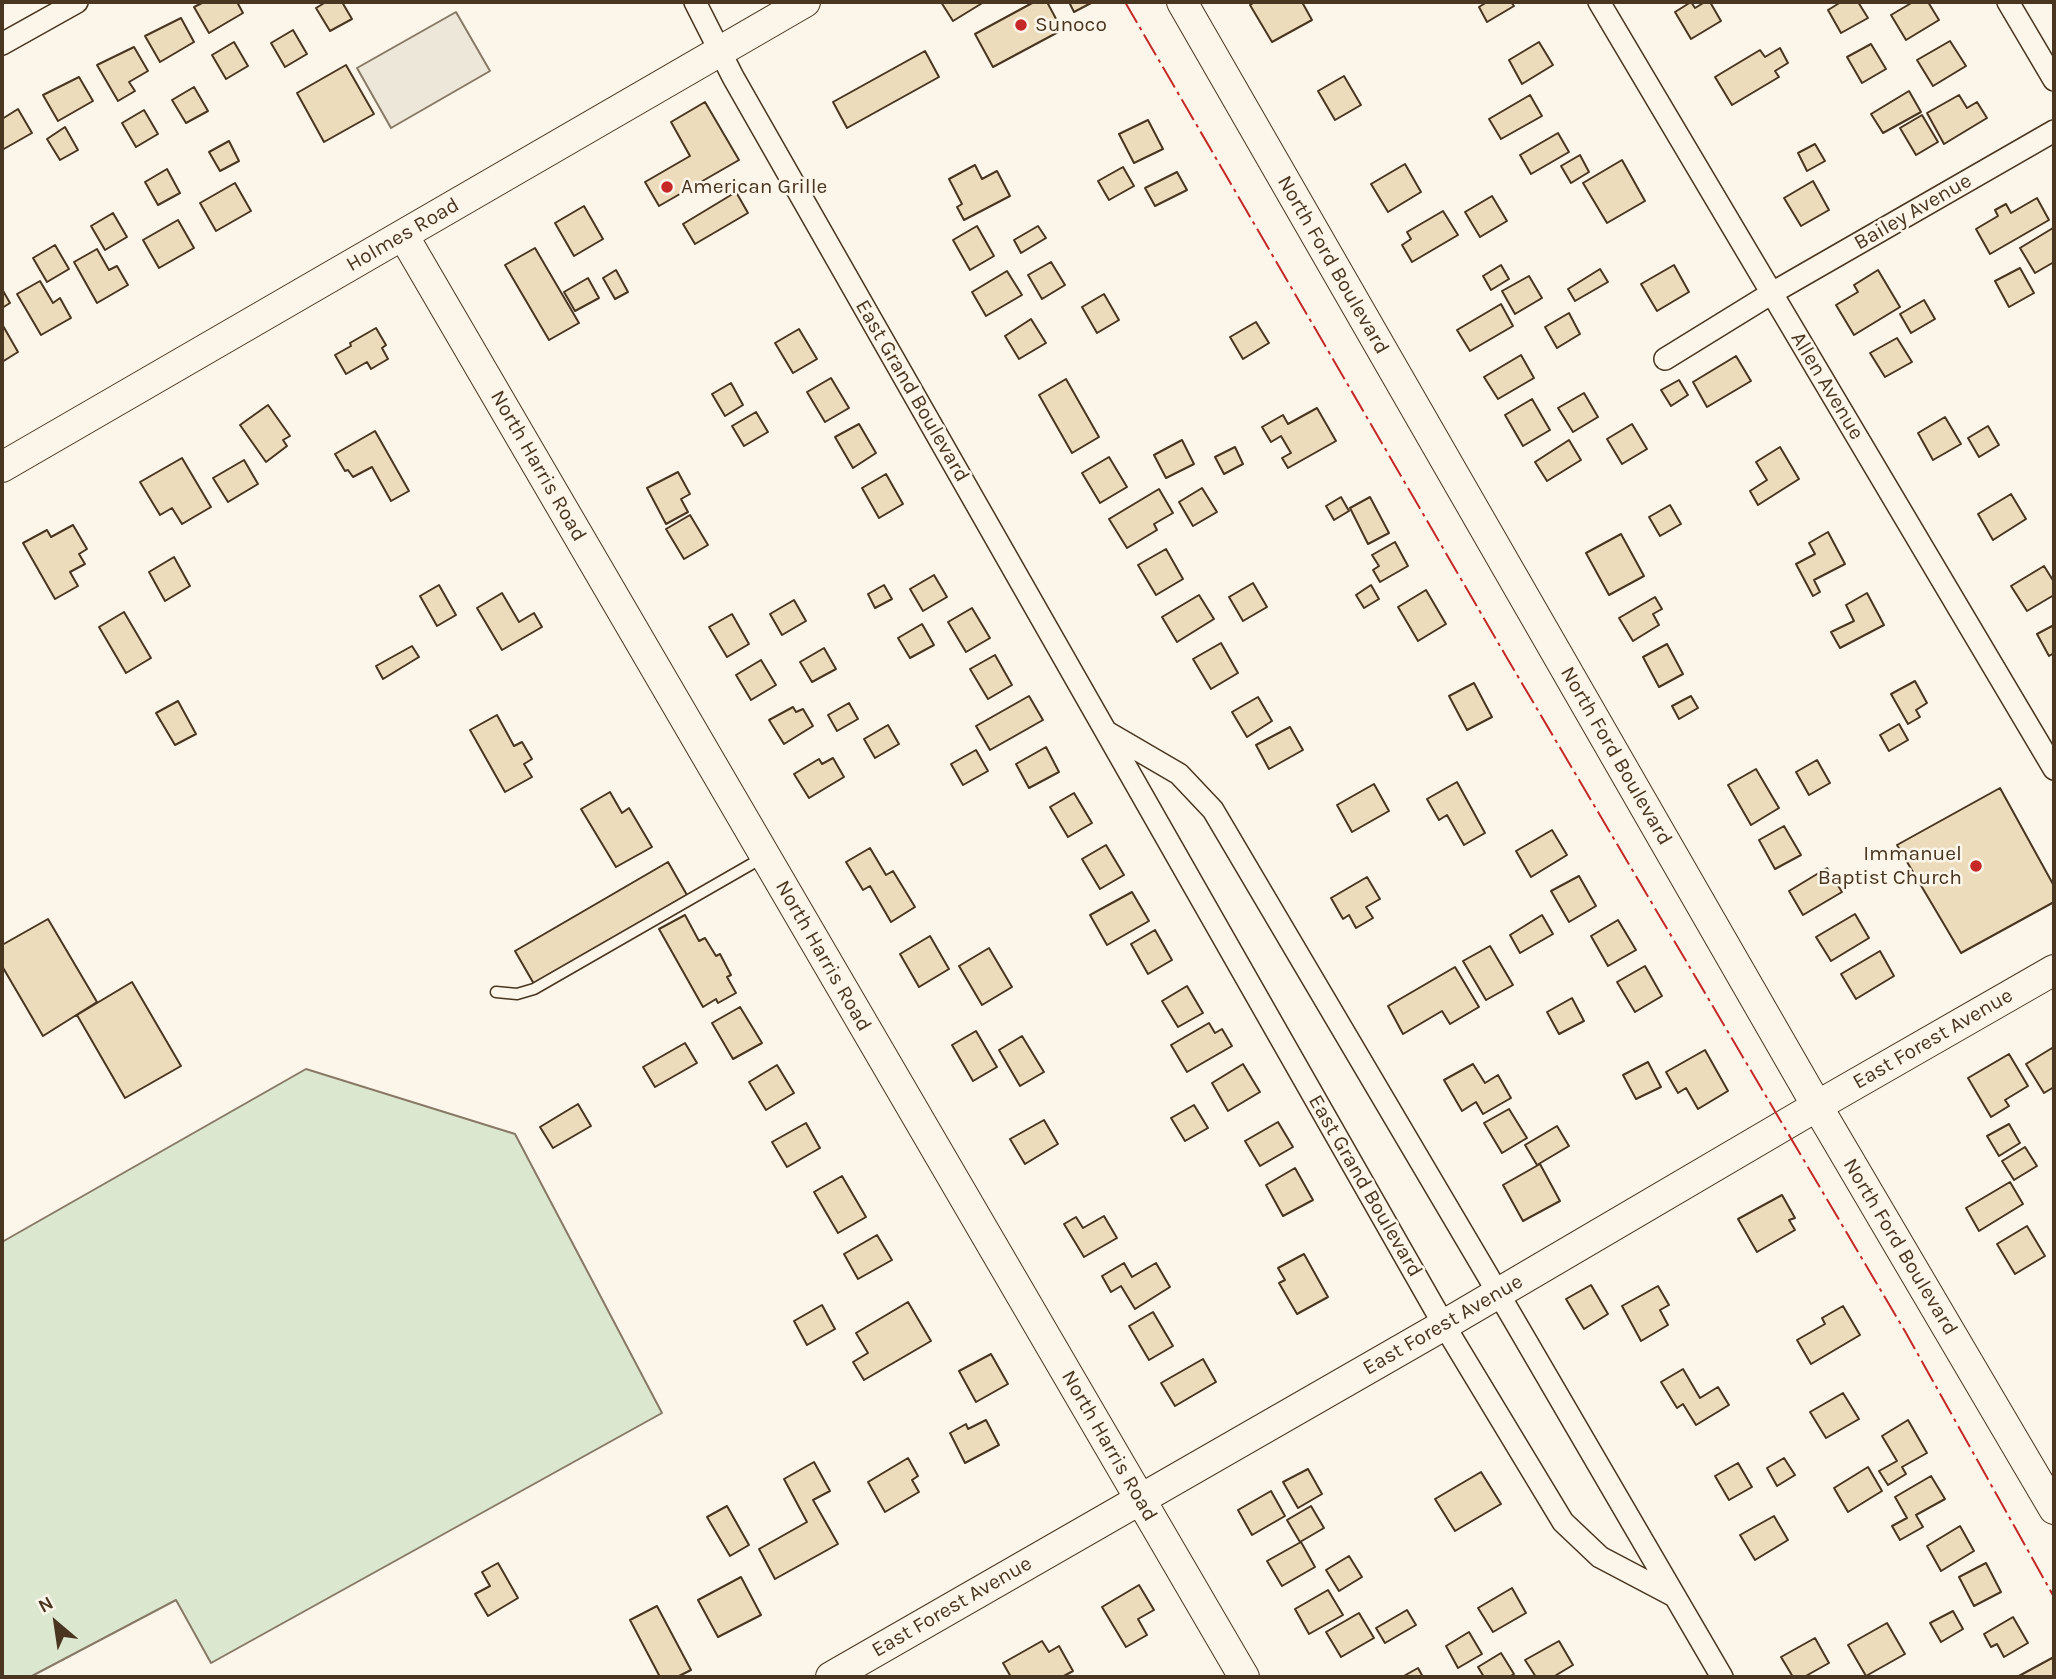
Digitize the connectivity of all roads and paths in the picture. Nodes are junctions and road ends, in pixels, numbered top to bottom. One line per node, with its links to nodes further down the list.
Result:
1 (77, 2): 7 (street)
2 (695, 2): 8 (street, East Grand Boulevard)
3 (805, 2): 8 (street, Holmes Road)
4 (1182, 2): 20 (street, North Ford Boulevard)
5 (1599, 2): 12 (street, Allen Avenue)
6 (2008, 2): 9 (street)
7 (2, 44)
8 (720, 52): 11 (street, Holmes Road); 15 (street, East Grand Boulevard)
9 (2054, 80)
10 (2054, 131): 12 (street, Bailey Avenue)
11 (403, 235): 14 (street, Holmes Road); 17 (street, North Harris Road)
12 (1772, 293): 13 (street, Bailey Avenue); 16 (street, Allen Avenue)
13 (1665, 359)
14 (2, 467)
15 (1105, 730): 21 (street, East Grand Boulevard); 22 (street, East Grand Boulevard)
16 (2054, 769)
17 (765, 857): 19 (lane); 23 (street, North Harris Road)
18 (2054, 970): 20 (street, East Forest Avenue)
19 (496, 992)
20 (1817, 1106): 21 (street, East Forest Avenue); 24 (street, North Ford Boulevard)
21 (1498, 1294): 22 (street, East Forest Avenue); 25 (street, East Grand Boulevard)
22 (1444, 1325): 23 (street, East Forest Avenue); 25 (street, East Grand Boulevard)
23 (1140, 1498): 26 (street, East Forest Avenue); 27 (street, North Harris Road)
24 (2054, 1509)
25 (1674, 1596): 28 (street, East Grand Boulevard)
26 (831, 1677)
27 (1244, 1677)
28 (1722, 1677)

